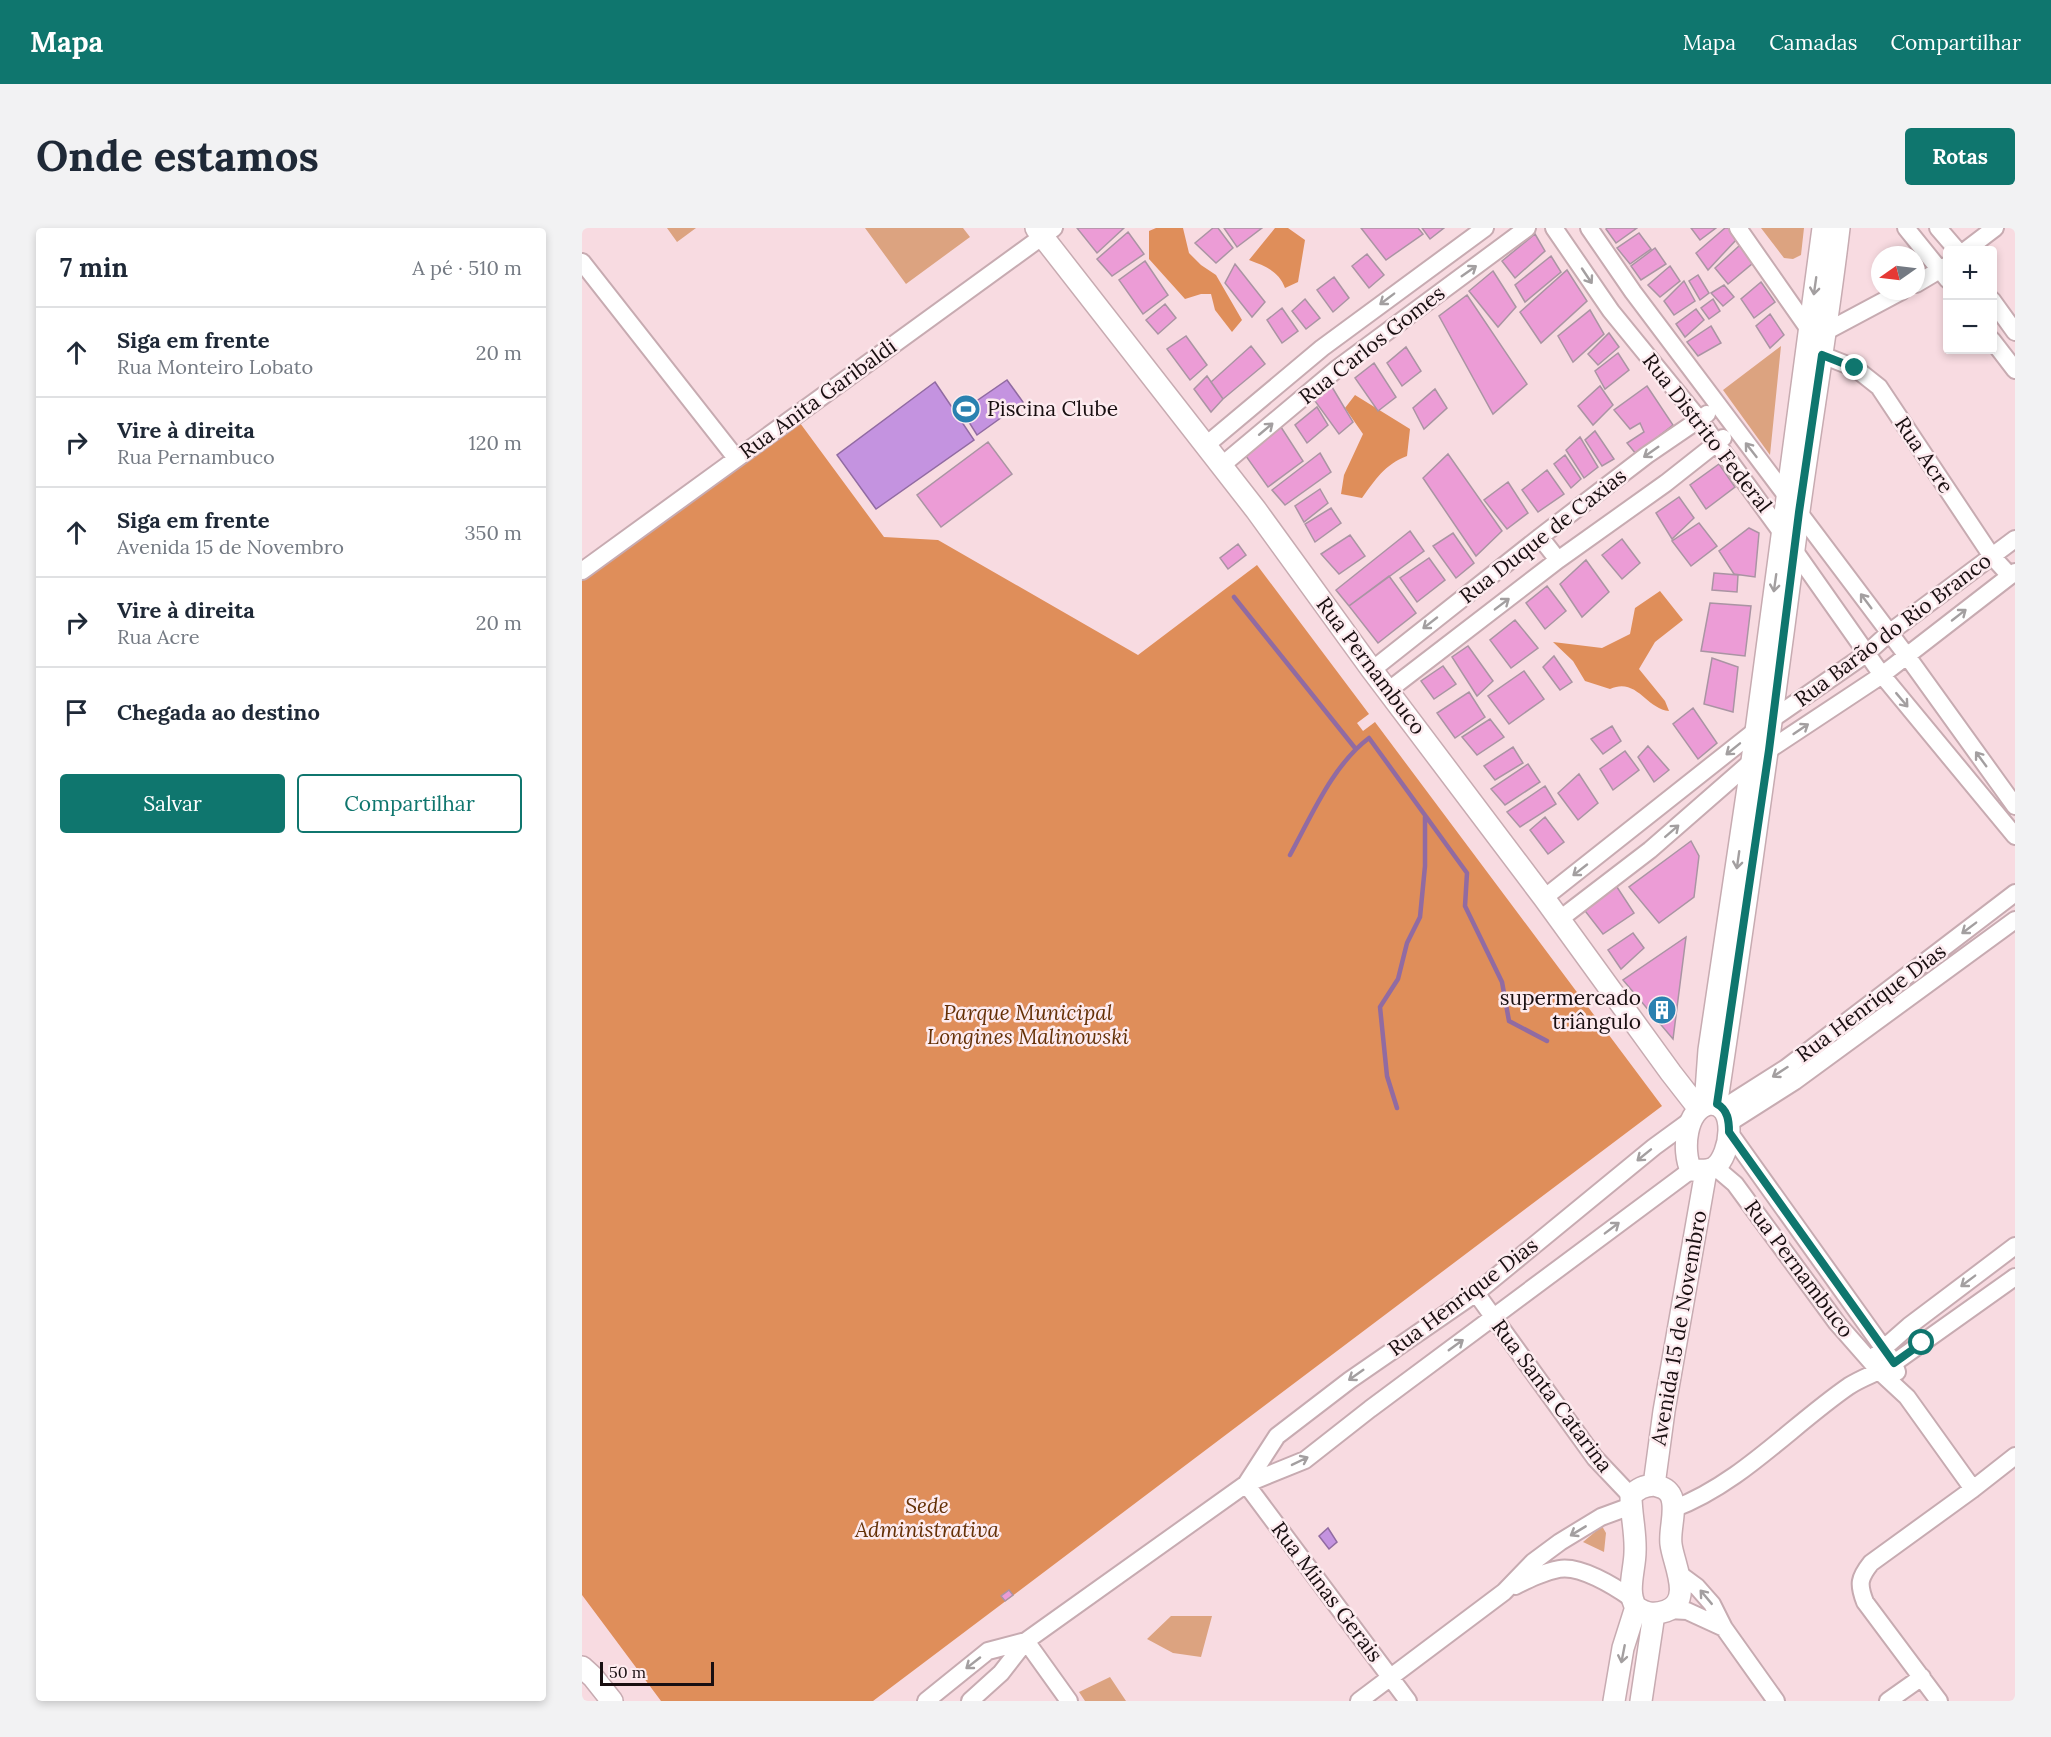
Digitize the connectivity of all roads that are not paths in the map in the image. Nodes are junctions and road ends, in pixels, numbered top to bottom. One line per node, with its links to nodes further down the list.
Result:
1 (1485, 228): 15 (street, Rua Carlos Gomes)
2 (1527, 228): 19 (street, Rua Carlos Gomes, one-way to 2)
3 (1554, 228): 23 (street, Rua Distrito Federal, one-way to 23)
4 (1589, 228): 20 (street, Rua Distrito Federal)
5 (1738, 228): 24 (street)
6 (1823, 228): 24 (main road, Avenida 15 de Novembro, one-way to 24)
7 (1839, 228): 24 (main road, Avenida 15 de Novembro)
8 (1906, 228): 16 (street)
9 (1938, 228): 12 (street)
10 (1995, 228): 13 (street)
11 (1044, 231): 35 (main road, Rua Pernambuco); 36 (street, Rua Anita Garibaldi)
12 (1954, 246)
13 (1971, 246)
14 (582, 262): 36 (street)
15 (1430, 267): 19 (street); 27 (street, Rua Carlos Gomes, one-way to 27)
16 (1943, 270)
17 (1943, 273): 18 (street)
18 (1925, 280)
19 (1447, 286): 30 (street, Rua Carlos Gomes)
20 (1633, 292): 23 (street); 31 (street, Rua Distrito Federal)
21 (1883, 300): 24 (street)
22 (1997, 307): 25 (street)
23 (1611, 311): 32 (street, Rua Distrito Federal)
24 (1818, 331): 28 (main road, Avenida 15 de Novembro); 38 (main road, Avenida 15 de Novembro)
25 (2015, 332)
26 (1997, 346): 29 (street)
27 (1322, 348): 30 (street); 35 (street, Rua Carlos Gomes)
28 (1822, 355): 38 (main road, Avenida 15 de Novembro); 43 (street, Rua Acre)
29 (2013, 364)
30 (1338, 368): 37 (street, Rua Carlos Gomes, one-way to 30)
31 (1718, 408): 32 (street, Rua Duque de Caxias); 33 (street, Rua Distrito Federal)
32 (1699, 419): 34 (street, Rua Distrito Federal); 40 (street, Rua Duque de Caxias, one-way to 40)
33 (1734, 428): 34 (street, Rua Duque de Caxias); 38 (street, Rua Distrito Federal, one-way to 33)
34 (1716, 443): 39 (street, Rua Distrito Federal); 44 (street, Rua Duque de Caxias)
35 (1205, 446): 37 (main road, Rua Pernambuco)
36 (736, 458): 45 (street, Rua Anita Garibaldi)
37 (1221, 466): 50 (main road, Rua Pernambuco)
38 (1793, 504): 39 (main road, Avenida 15 de Novembro); 42 (main road, Avenida 15 de Novembro); 47 (street, Rua Distrito Federal, one-way to 38)
39 (1782, 532): 42 (street, Rua Distrito Federal); 53 (main road, Avenida 15 de Novembro, one-way to 53)
40 (1540, 537): 44 (street); 50 (street, Rua Duque de Caxias, one-way to 50)
41 (2015, 539): 43 (street, Rua Barão do Rio Branco)
42 (1795, 551): 48 (street, Rua Distrito Federal); 53 (main road, Avenida 15 de Novembro)
43 (1991, 555): 46 (street, Rua Acre); 47 (street, Rua Barão do Rio Branco)
44 (1558, 560): 52 (street, Rua Duque de Caxias, one-way to 44)
45 (582, 571)
46 (2012, 574): 49 (street, Rua Barão do Rio Branco, one-way to 46)
47 (1889, 633): 48 (street, Rua Barão do Rio Branco); 49 (street, Rua Distrito Federal)
48 (1866, 654): 51 (street, Rua Distrito Federal); 53 (street, Rua Barão do Rio Branco)
49 (1907, 656): 51 (street, Rua Barão do Rio Branco); 55 (street, Rua Distrito Federal, one-way to 49)
50 (1372, 670): 52 (main road, Rua Pernambuco)
51 (1882, 675): 54 (street, Rua Barão do Rio Branco, one-way to 51); 57 (street, Rua Distrito Federal, one-way to 57)
52 (1389, 690): 60 (main road, Rua Pernambuco)
53 (1763, 725): 54 (main road, Avenida 15 de Novembro); 56 (street, Rua Barão do Rio Branco, one-way to 56)
54 (1760, 756): 58 (street, Rua Barão do Rio Branco, one-way to 54); 63 (main road, Avenida 15 de Novembro)
55 (2015, 806)
56 (1632, 830): 58 (street); 60 (street, Rua Barão do Rio Branco, one-way to 60)
57 (2015, 837)
58 (1650, 850): 61 (street, Rua Barão do Rio Branco)
59 (2015, 893): 63 (street, Rua Henrique Dias, one-way to 63)
60 (1544, 898): 61 (main road, Rua Pernambuco)
61 (1560, 919): 63 (main road, Rua Pernambuco)
62 (2015, 920): 63 (street, Rua Henrique Dias)
63 (1713, 1114): 64 (main road, Avenida 15 de Novembro); 64 (main road, Avenida 15 de Novembro); 67 (street, Rua Henrique Dias, one-way to 67); 69 (street, Rua Pernambuco)
64 (1704, 1169): 68 (street, Rua Henrique Dias, one-way to 64); 69 (street, Rua Pernambuco); 72 (main road, Avenida 15 de Novembro)
65 (2015, 1246): 69 (street, one-way to 69)
66 (2015, 1277): 69 (street)
67 (1476, 1293): 68 (street, Rua Santa Catarina); 71 (street, Rua Henrique Dias, one-way to 71)
68 (1494, 1318): 71 (street, Rua Henrique Dias, one-way to 68); 74 (street, Rua Santa Catarina)
69 (1882, 1361): 73 (street, Rua Pernambuco); 75 (street)
70 (2015, 1456): 73 (street)
71 (1246, 1484): 80 (street, Rua Henrique Dias); 84 (street, Rua Minas Gerais)
72 (1654, 1485): 74 (main road); 75 (main road)
73 (1973, 1489): 83 (street)
74 (1631, 1501): 77 (street, one-way to 77); 78 (main road)
75 (1673, 1509): 76 (main road)
76 (1678, 1573): 78 (main road); 79 (street, one-way to 76)
77 (1504, 1592): 78 (street); 84 (street)
78 (1648, 1607): 79 (street); 85 (main road, one-way to 85); 86 (main road)
79 (1724, 1628): 94 (street)
80 (1026, 1641): 89 (street, Rua Henrique Dias, one-way to 89); 90 (street, Rua Henrique Dias); 91 (street)
81 (582, 1649): 82 (main road)
82 (588, 1672): 88 (main road)
83 (1922, 1677): 87 (street); 95 (street)
84 (1391, 1678): 92 (street); 93 (street, Rua Minas Gerais)
85 (1615, 1693): 86 (main road)
86 (1642, 1696)
87 (1935, 1699)
88 (612, 1701)
89 (926, 1701)
90 (970, 1701)
91 (1069, 1701)
92 (1359, 1701)
93 (1408, 1701)
94 (1776, 1701)
95 (1888, 1701)

